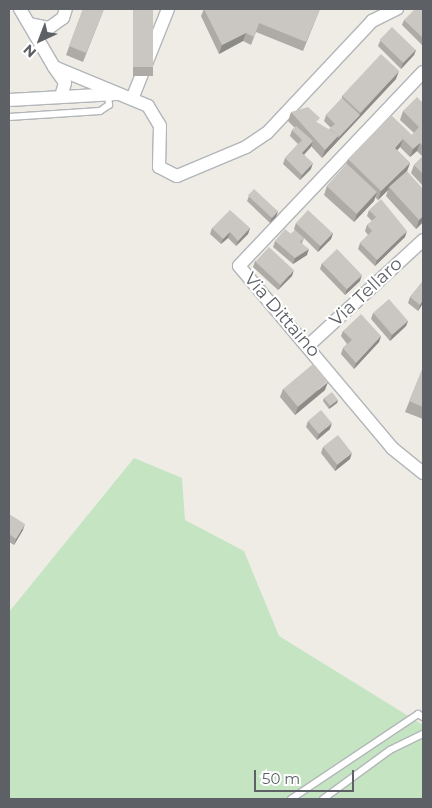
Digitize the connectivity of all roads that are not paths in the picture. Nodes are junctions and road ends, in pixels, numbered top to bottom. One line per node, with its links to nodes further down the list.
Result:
1 (20, 9): 5 (street)
2 (66, 9): 5 (street)
3 (168, 9): 9 (street)
4 (397, 9): 9 (street)
5 (30, 24): 6 (street)
6 (54, 67): 8 (street); 9 (street)
7 (423, 72): 13 (street, Via Dittaino)
8 (61, 96): 9 (street); 10 (street)
9 (120, 96): 11 (lane)
10 (9, 100)
11 (9, 117)
12 (423, 240): 13 (street, Via Tellaro)
13 (309, 345): 14 (street, Via Dittaino)
14 (423, 474)
15 (423, 717): 17 (lane)
16 (423, 734): 18 (lane)
17 (291, 799)
18 (323, 799)

